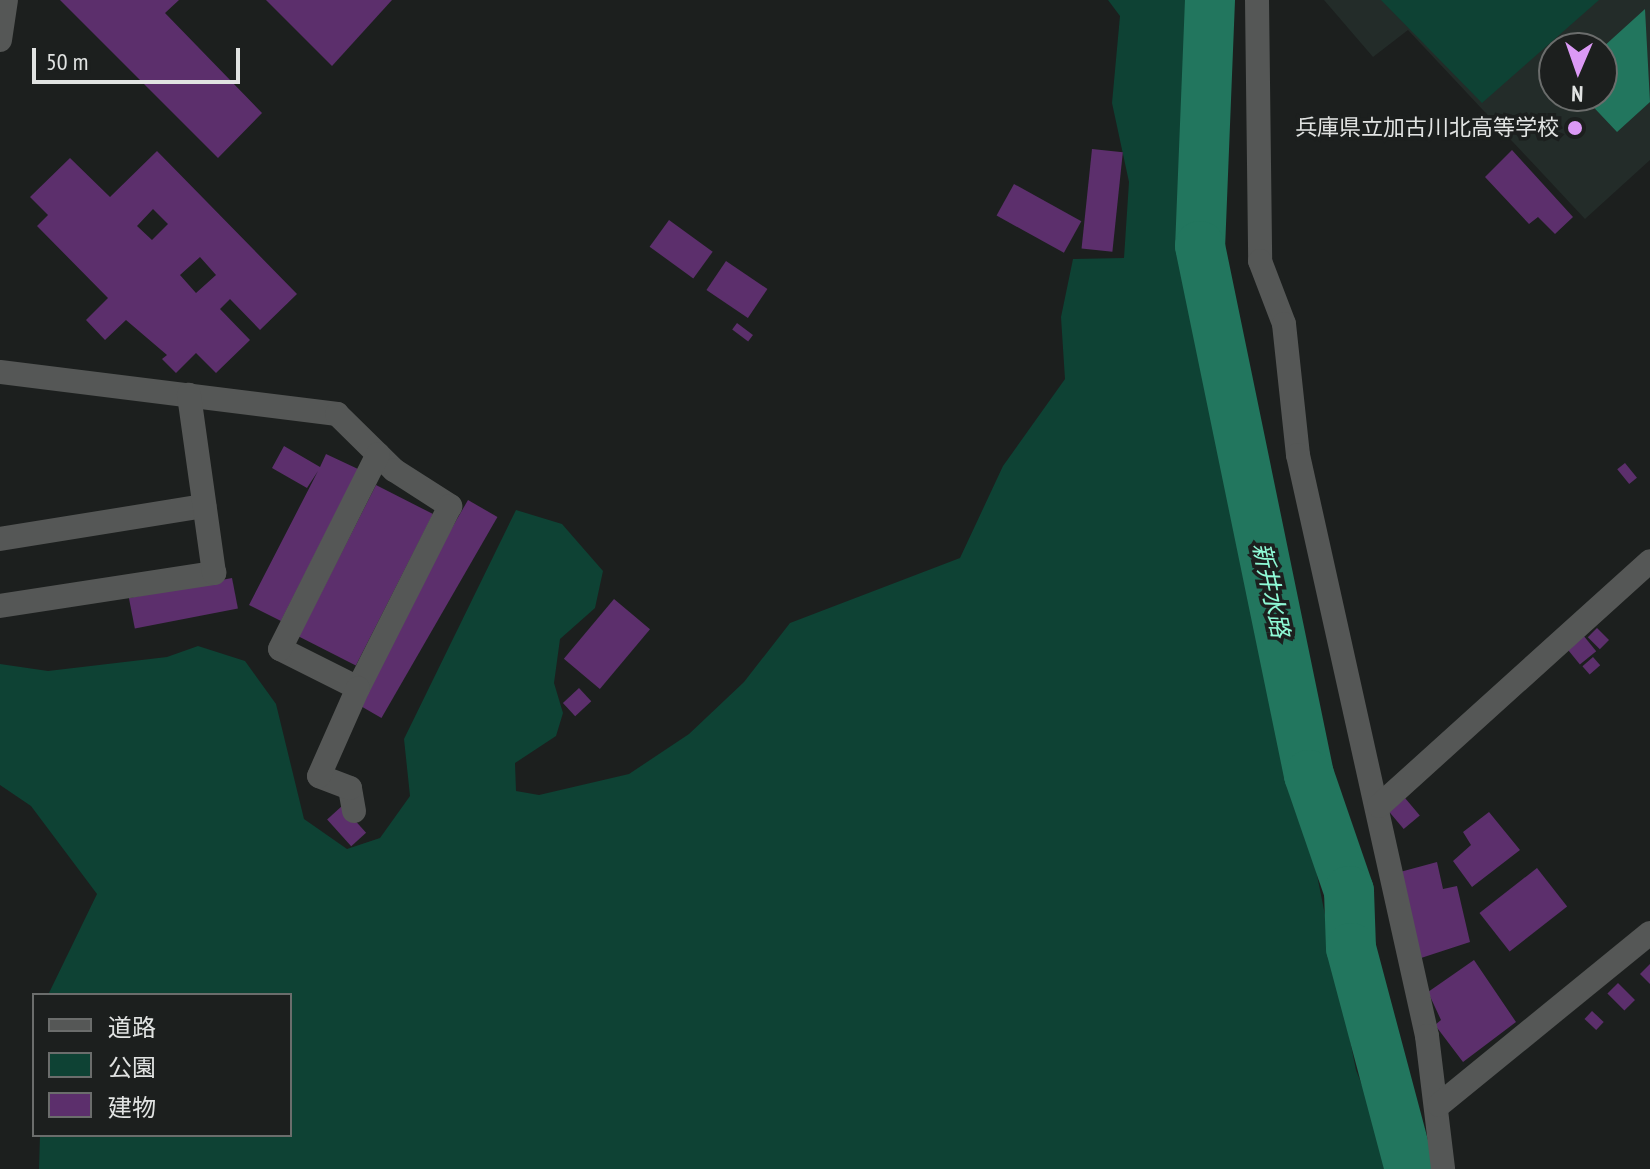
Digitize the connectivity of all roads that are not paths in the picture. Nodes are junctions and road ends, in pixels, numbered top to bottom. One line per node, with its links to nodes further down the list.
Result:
1 (6, 0): 3 (street)
2 (1257, 0): 12 (street)
3 (0, 40)
4 (0, 372): 5 (street)
5 (189, 395): 6 (street); 7 (street)
6 (378, 454): 11 (street); 11 (street)
7 (204, 506): 8 (street); 10 (street)
8 (0, 539)
9 (1650, 561): 12 (street)
10 (0, 606)
11 (358, 688): 13 (street)
12 (1379, 806): 15 (street)
13 (354, 811)
14 (1650, 933): 15 (street)
15 (1439, 1105): 16 (street)
16 (1443, 1169)

